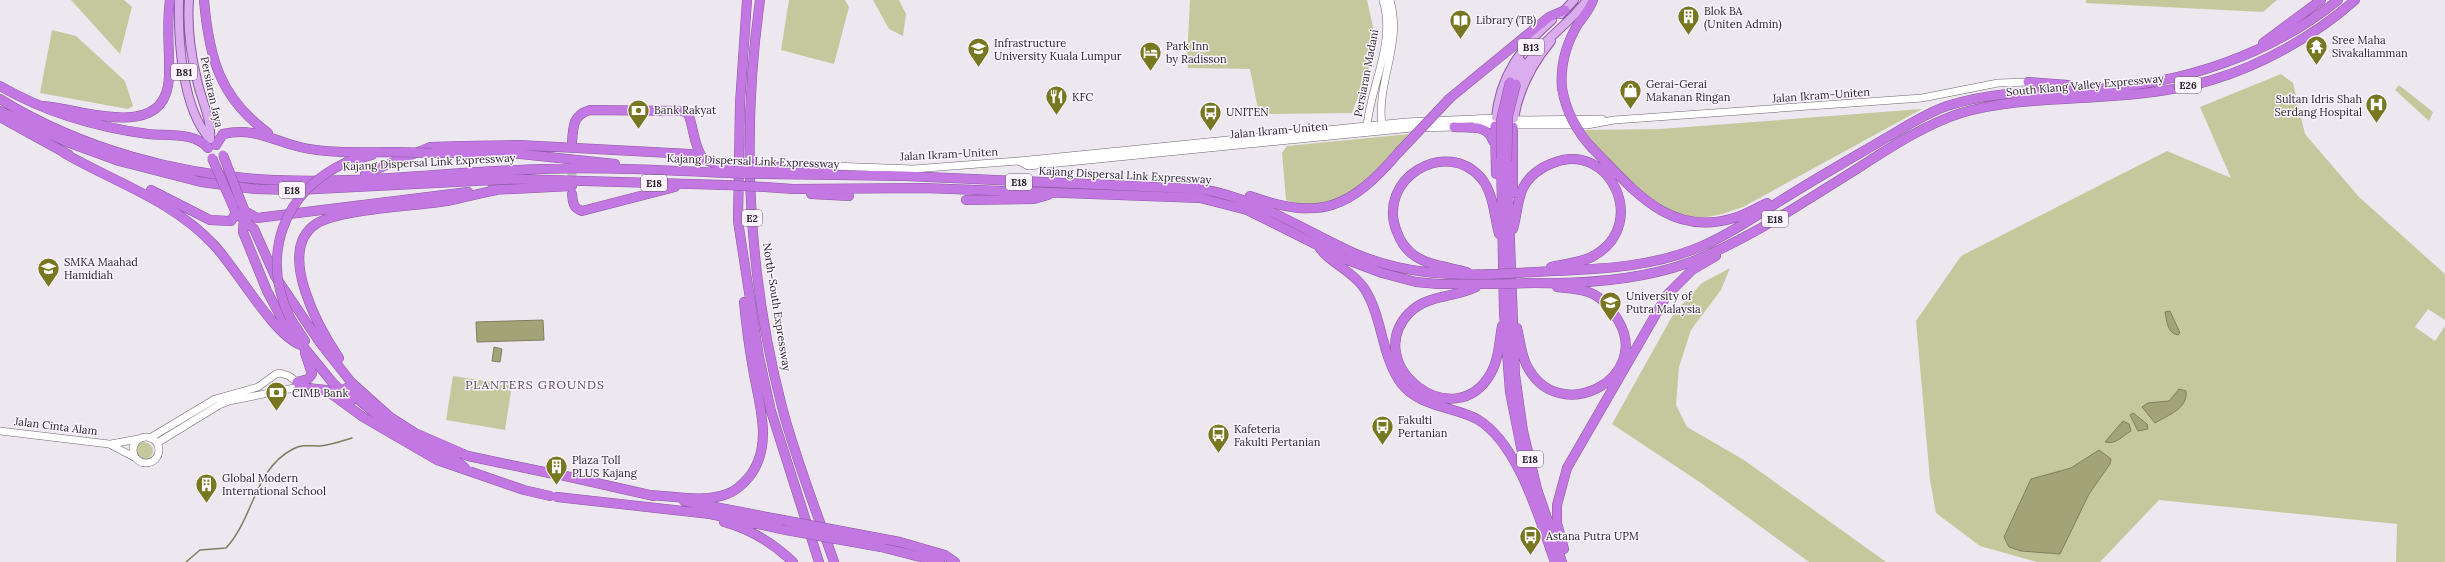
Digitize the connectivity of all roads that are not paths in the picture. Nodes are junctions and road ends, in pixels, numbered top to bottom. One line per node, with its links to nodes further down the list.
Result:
1 (170, 0): 26 (highway)
2 (179, 0): 35 (main road, Persiaran Jaya / B81)
3 (189, 0): 35 (main road, Persiaran Jaya / B81)
4 (204, 0): 33 (highway)
5 (747, 0): 69 (highway, E2)
6 (760, 0): 92 (highway, North–South Expressway / E2)
7 (1574, 0): 14 (main road, B13)
8 (1588, 0): 15 (main road, B13)
9 (1594, 0): 53 (highway, bridge)
10 (2321, 0): 16 (highway)
11 (2338, 0): 16 (highway, South Klang Valley Expressway / E26)
12 (2355, 0): 51 (highway, South Klang Valley Expressway / E26)
13 (1385, 1): 17 (main road, Persiaran Madani); 18 (main road, Persiaran Madani)
14 (1562, 14): 20 (main road, B13); 28 (main road); 60 (highway, bridge)
15 (1566, 24): 20 (main road, B13); 29 (main road)
16 (2257, 50): 22 (highway, South Klang Valley Expressway / E26)
17 (1377, 79): 18 (main road); 23 (main road, Persiaran Madani)
18 (1386, 81): 25 (main road, Persiaran Madani)
19 (2028, 82): 22 (highway); 29 (main road, Jalan Ikram-Uniten)
20 (1513, 83): 42 (highway, B13, bridge)
21 (0, 86): 26 (highway)
22 (2096, 89): 48 (highway, South Klang Valley Expressway / E26)
23 (1372, 97): 25 (main road); 31 (main road, Persiaran Madani)
24 (0, 99): 49 (highway, Kajang Dispersal Link Expressway / E18)
25 (1381, 100): 30 (main road, Persiaran Madani)
26 (43, 106): 35 (highway)
27 (1, 112): 39 (highway); 50 (highway, Kajang Dispersal Link Expressway / E18)
28 (1495, 121): 29 (main road); 29 (main road); 30 (main road, Jalan Ikram-Uniten); 32 (main road, Jalan Ikram-Uniten); 36 (highway)
29 (1514, 122): 62 (highway)
30 (1382, 125): 31 (main road, Jalan Ikram-Uniten)
31 (1367, 126): 37 (main road, Jalan Ikram-Uniten)
32 (1454, 127): 36 (highway); 40 (main road, Jalan Ikram-Uniten)
33 (277, 138): 35 (highway); 38 (highway)
34 (572, 143): 41 (highway)
35 (211, 144): 61 (highway, bridge); 61 (highway, bridge)
36 (1494, 144): 63 (highway)
37 (1105, 151): 40 (main road); 43 (main road, Jalan Ikram-Uniten)
38 (391, 152): 45 (highway, bridge); 85 (highway, bridge)
39 (64, 153): 61 (highway); 73 (highway)
40 (1125, 155): 43 (main road, Jalan Ikram-Uniten)
41 (702, 157): 46 (highway); 49 (highway)
42 (1504, 160): 62 (highway, B13); 63 (highway, B13)
43 (1019, 161): 44 (main road, Jalan Ikram-Uniten)
44 (832, 166): 47 (highway)
45 (662, 170): 46 (highway, Kajang Dispersal Link Expressway / E18); 49 (highway, Kajang Dispersal Link Expressway / E18)
46 (724, 170): 47 (highway, Kajang Dispersal Link Expressway / E18, bridge)
47 (766, 170): 60 (highway, Kajang Dispersal Link Expressway / E18)
48 (1830, 171): 53 (highway, Kajang Dispersal Link Expressway / E18)
49 (342, 179)
50 (597, 181): 52 (highway, Kajang Dispersal Link Expressway / E18); 55 (highway)
51 (1836, 181): 64 (highway, Kajang Dispersal Link Expressway / E18)
52 (690, 184): 54 (highway, Kajang Dispersal Link Expressway / E18, bridge); 57 (highway)
53 (1802, 188): 66 (highway, Kajang Dispersal Link Expressway / E18)
54 (793, 189): 56 (highway, Kajang Dispersal Link Expressway / E18); 58 (highway)
55 (497, 190): 61 (highway); 77 (highway)
56 (1053, 193): 59 (highway); 65 (highway, Kajang Dispersal Link Expressway / E18)
57 (572, 194)
58 (849, 196)
59 (966, 200)
60 (1269, 206): 67 (highway, Kajang Dispersal Link Expressway / E18)
61 (240, 211): 73 (highway); 77 (highway)
62 (1510, 227): 63 (highway, B13)
63 (1505, 240): 66 (highway); 67 (highway); 71 (highway, E18); 72 (highway, E18)
64 (1734, 243): 68 (highway, Kajang Dispersal Link Expressway / E18); 97 (highway)
65 (1318, 244): 70 (highway, Kajang Dispersal Link Expressway / E18); 87 (highway)
66 (1536, 272): 67 (highway, Kajang Dispersal Link Expressway / E18, bridge)
67 (1477, 275)
68 (1538, 283): 70 (highway, Kajang Dispersal Link Expressway / E18, bridge); 71 (highway)
69 (747, 284): 86 (highway); 91 (highway, E2)
70 (1479, 285): 72 (highway)
71 (1513, 309): 96 (highway, E18)
72 (1504, 313): 87 (highway, E18)
73 (303, 348): 75 (highway); 78 (highway)
74 (289, 376): 75 (main road); 76 (main road); 80 (main road)
75 (298, 384): 76 (main road); 78 (highway)
76 (287, 389): 82 (main road)
77 (371, 401): 86 (highway)
78 (382, 428): 85 (highway)
79 (0, 431): 83 (main road, Jalan Cinta Alam)
80 (150, 438): 81 (main road); 82 (main road)
81 (138, 439): 83 (main road, Jalan Cinta Alam); 84 (main road)
82 (157, 443): 84 (main road)
83 (109, 444): 84 (main road, Jalan Cinta Alam)
84 (134, 457)
85 (465, 468): 88 (highway)
86 (649, 495): 89 (highway)
87 (1534, 505): 95 (highway, E18)
88 (685, 513): 89 (highway); 90 (highway)
89 (784, 525): 93 (highway, bridge); 94 (highway, bridge)
90 (793, 562)
91 (819, 562)
92 (834, 562)
93 (940, 562)
94 (955, 562)
95 (1555, 562)
96 (1562, 562)
97 (1568, 562)

